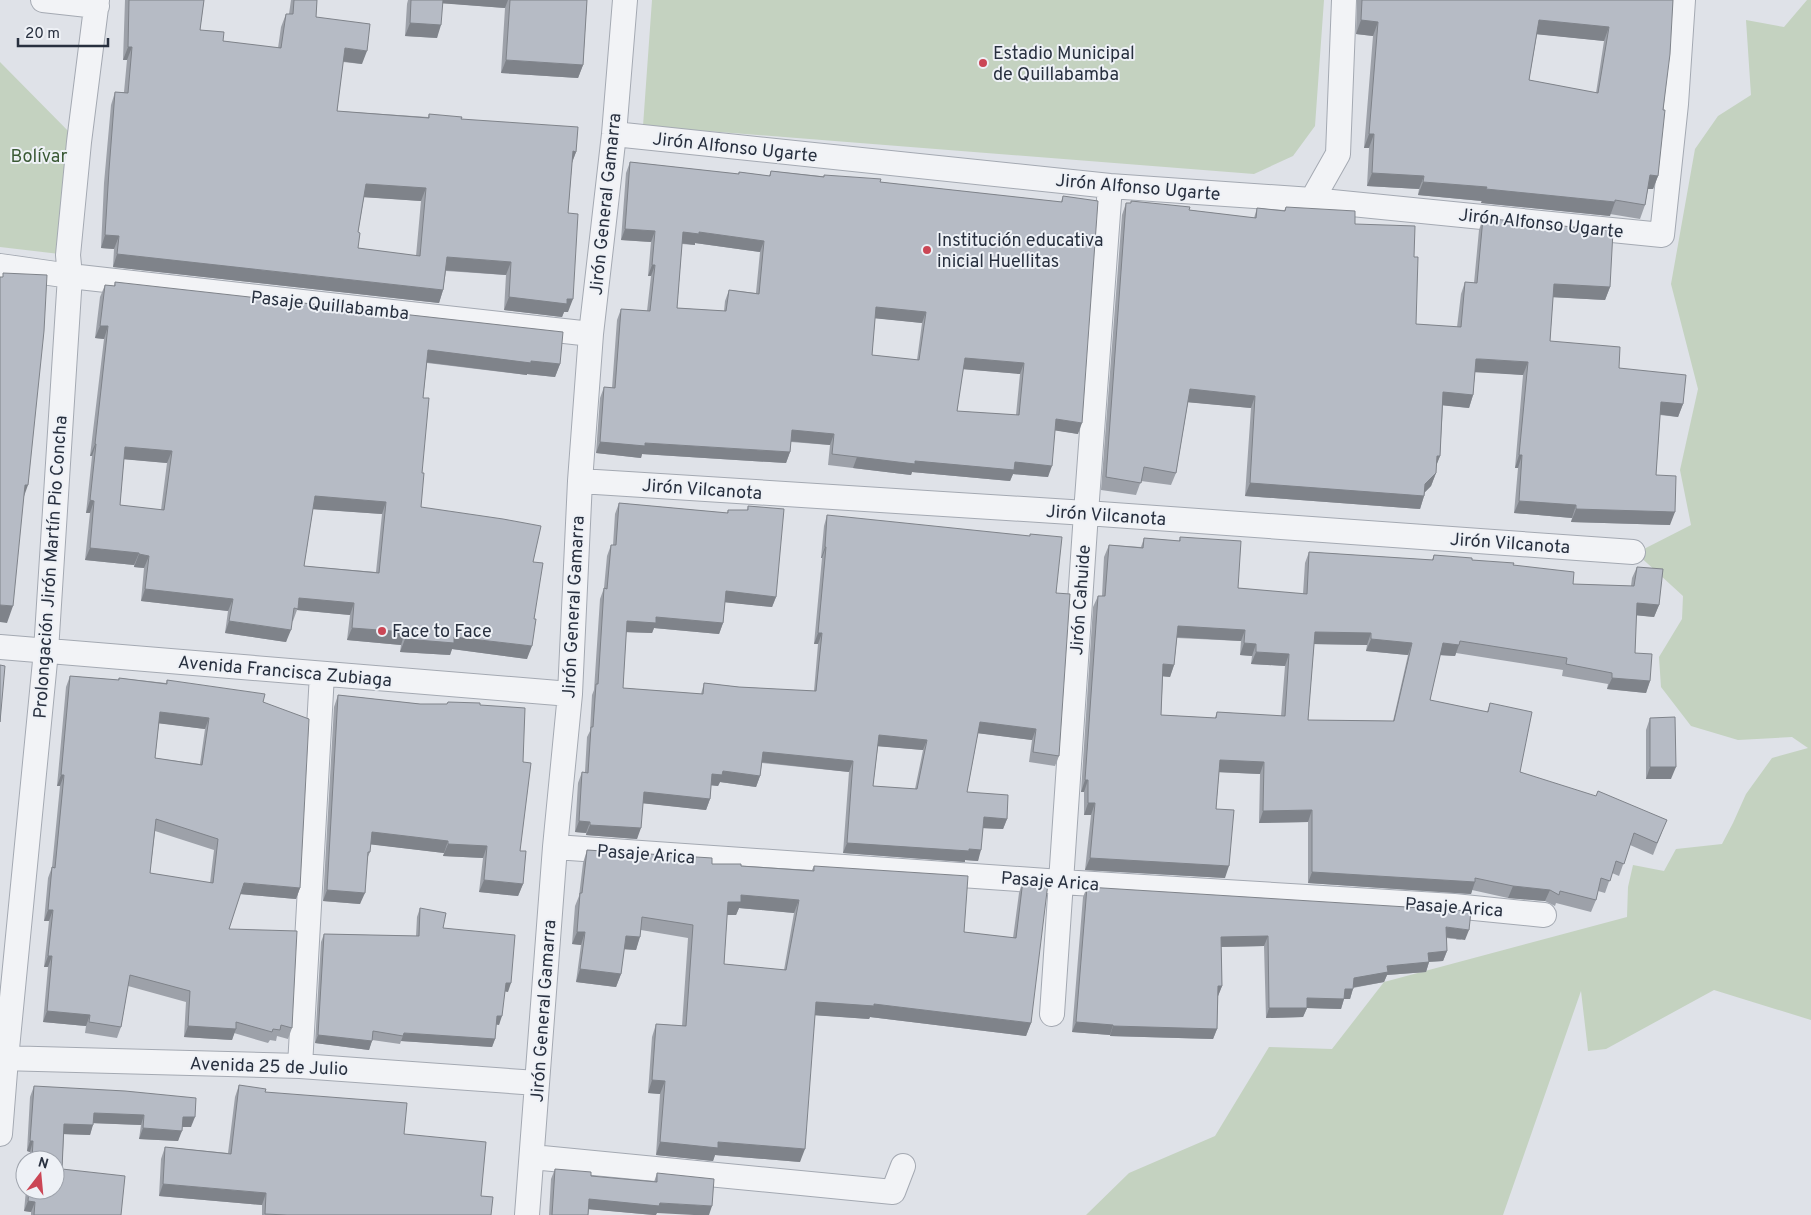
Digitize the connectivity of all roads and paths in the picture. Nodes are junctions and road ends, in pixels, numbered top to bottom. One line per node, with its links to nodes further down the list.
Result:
1 (43, 0): 5 (street)
2 (626, 0): 6 (street, Jirón General Gamarra)
3 (1344, 0): 8 (street)
4 (1683, 0): 8 (street, Jirón Alfonso Ugarte)
5 (97, 3): 10 (street, Prolongación Jirón Martín Pio Concha)
6 (614, 134): 7 (street, Jirón Alfonso Ugarte); 11 (street, Jirón General Gamarra)
7 (1110, 186): 8 (street, Jirón Alfonso Ugarte); 13 (street, Jirón Cahuide)
8 (1312, 200)
9 (0, 266): 10 (street, Pasaje Quillabamba)
10 (70, 276): 11 (street, Pasaje Quillabamba); 16 (street, Prolongación Jirón Martín Pio Concha)
11 (591, 334): 12 (street, Jirón General Gamarra)
12 (580, 481): 13 (street, Jirón Vilcanota); 18 (street, Jirón General Gamarra)
13 (1086, 514): 14 (street, Jirón Vilcanota); 20 (street, Jirón Cahuide)
14 (1633, 552)
15 (0, 647): 16 (street, Avenida Francisca Zubiaga)
16 (46, 651): 17 (street, Avenida Francisca Zubiaga); 23 (street, Prolongación Jirón Martín Pio Concha)
17 (322, 674): 18 (street, Avenida Francisca Zubiaga); 24 (street)
18 (570, 694): 19 (street, Jirón General Gamarra)
19 (555, 847): 20 (street, Pasaje Arica); 25 (street, Jirón General Gamarra)
20 (1061, 882): 21 (street, Pasaje Arica); 22 (street, Jirón Cahuide)
21 (1544, 915)
22 (1052, 1014)
23 (3, 1059): 24 (street, Avenida 25 de Julio); 26 (street, Prolongación Jirón Martín Pio Concha)
24 (300, 1066): 25 (street, Avenida 25 de Julio)
25 (537, 1083): 27 (street, Jirón General Gamarra)
26 (0, 1134)
27 (532, 1157): 28 (street); 29 (street, Jirón General Gamarra)
28 (903, 1166)
29 (527, 1215)

